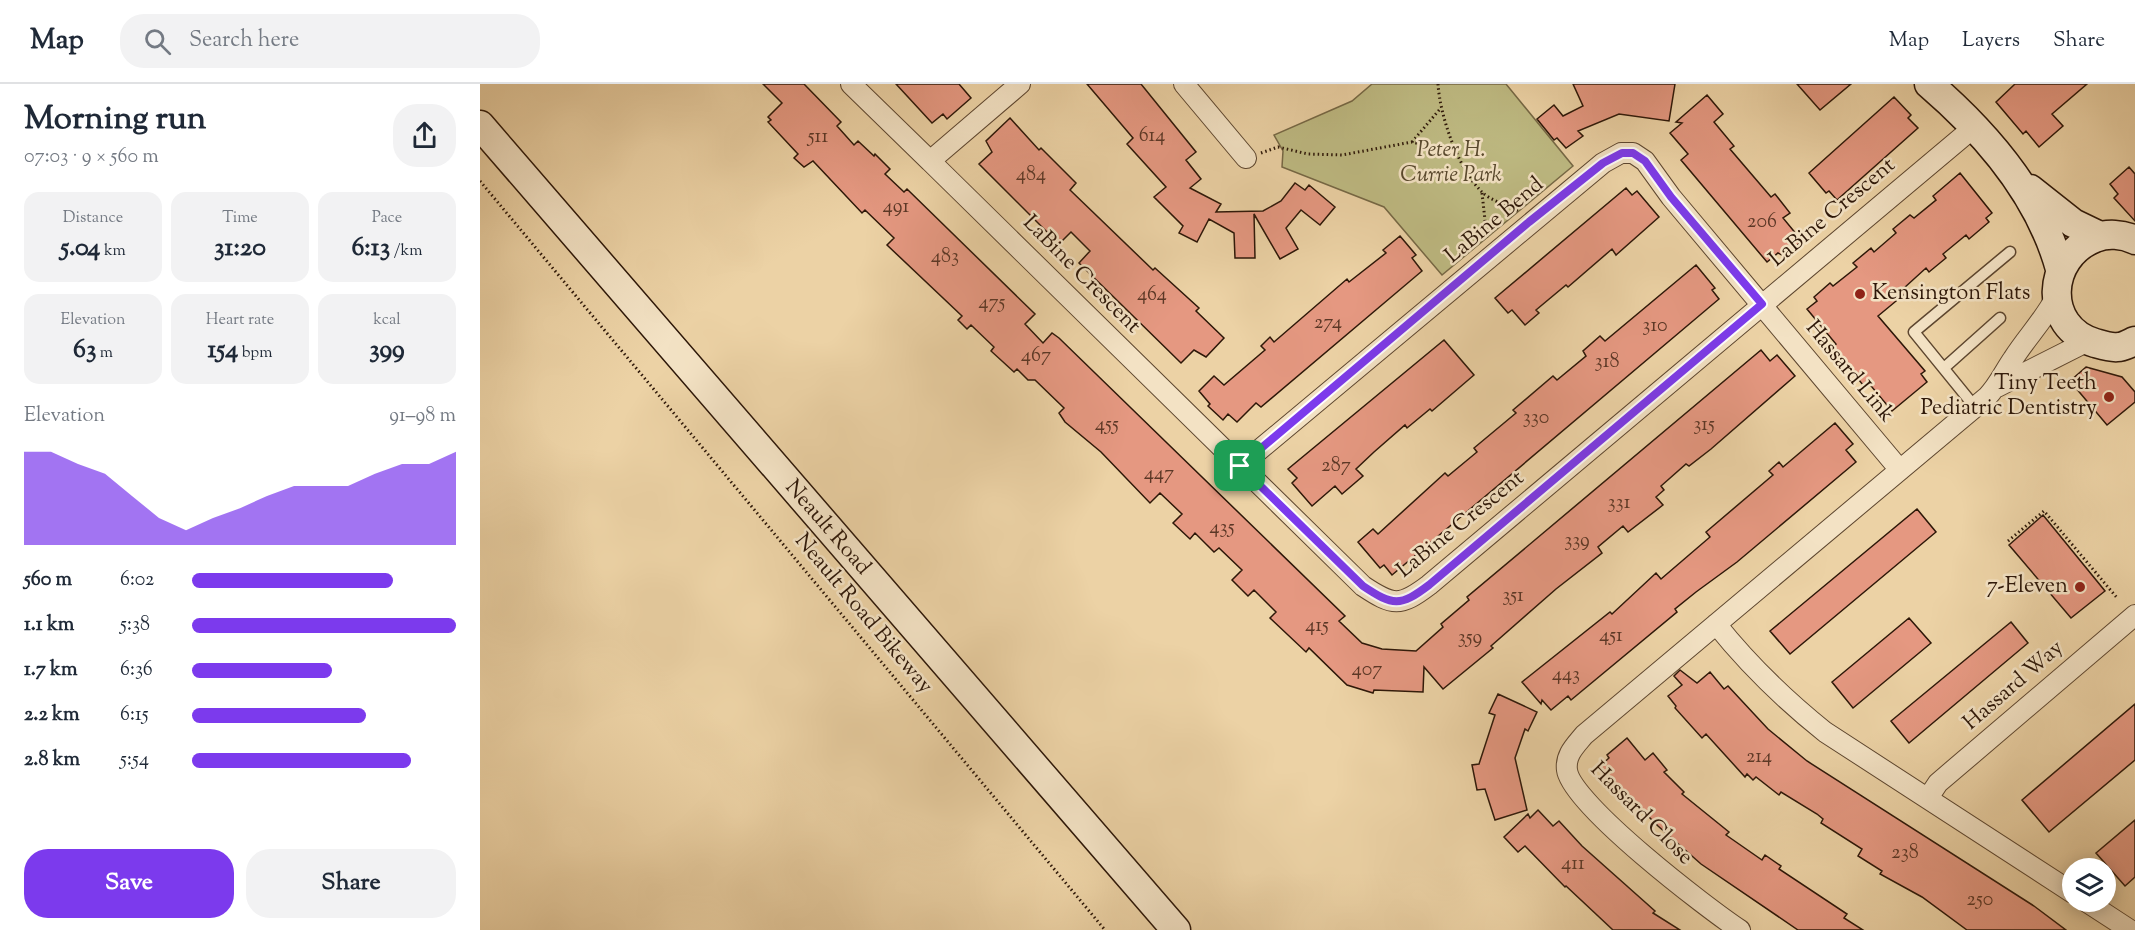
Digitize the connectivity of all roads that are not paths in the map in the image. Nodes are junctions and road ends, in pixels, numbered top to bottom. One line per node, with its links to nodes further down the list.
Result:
1 (851, 84): 8 (street, LaBine Crescent)
2 (1020, 84): 8 (street)
3 (1184, 84): 7 (street)
4 (1929, 84): 6 (main road)
5 (480, 125): 29 (main road, Neault Road)
6 (1973, 128): 9 (main road); 15 (street, LaBine Crescent)
7 (1246, 158)
8 (930, 161): 22 (street, LaBine Crescent)
9 (2020, 183): 10 (main road); 13 (main road)
10 (2100, 236): 11 (main road); 13 (main road)
11 (2133, 238)
12 (2010, 252): 19 (lane)
13 (2060, 269): 14 (main road)
14 (2056, 297): 17 (main road); 20 (street, Hassard Close)
15 (1762, 304): 22 (street, LaBine Crescent); 22 (street, LaBine Bend); 23 (street, Hassard Link)
16 (2000, 318): 19 (lane)
17 (2088, 341): 18 (main road); 20 (street, Hassard Close)
18 (2129, 348)
19 (1944, 368): 21 (lane)
20 (1997, 387): 21 (street, Hassard Close)
21 (1975, 407): 23 (street, Hassard Close)
22 (1240, 466)
23 (1900, 470): 25 (street, Hassard Close)
24 (2135, 615): 26 (street, Hassard Way)
25 (1716, 624): 26 (street); 30 (street, Hassard Close)
26 (1928, 798): 27 (street)
27 (2062, 886)
28 (2102, 912): 31 (street)
29 (1176, 930)
30 (1740, 930)
31 (2130, 930)

